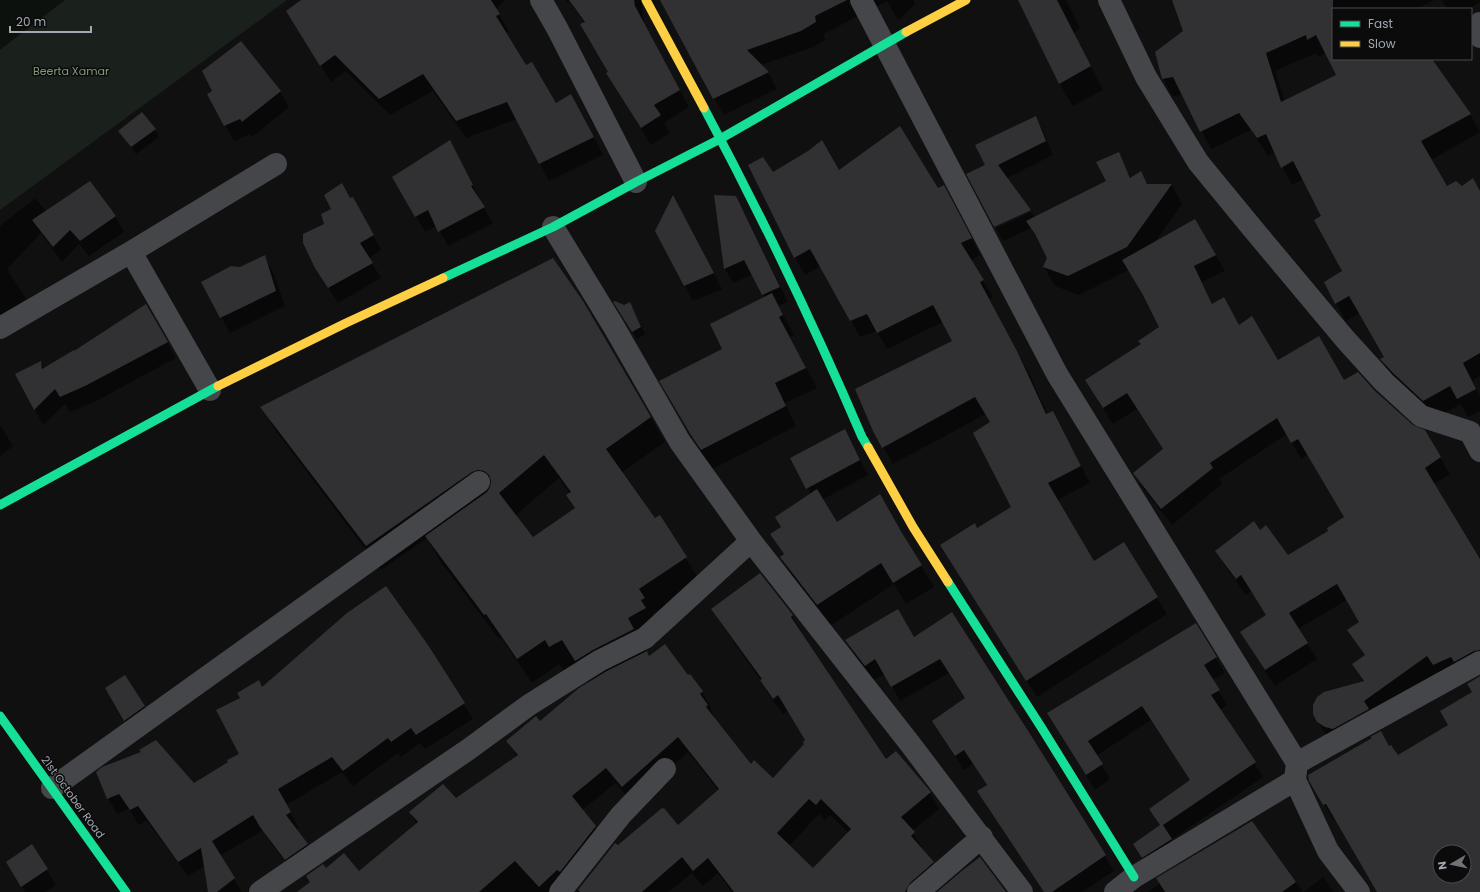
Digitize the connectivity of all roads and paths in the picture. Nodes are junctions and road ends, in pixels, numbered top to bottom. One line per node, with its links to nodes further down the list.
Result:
1 (541, 0): 11 (street)
2 (646, 0): 9 (street)
3 (861, 0): 8 (street)
4 (966, 0): 8 (street)
5 (1109, 0): 16 (street)
6 (1480, 23): 7 (street)
7 (1480, 37)
8 (884, 43): 9 (street); 23 (street)
9 (720, 139): 11 (street); 26 (street)
10 (276, 164): 13 (street)
11 (636, 182): 12 (street)
12 (553, 227): 15 (street); 19 (street)
13 (131, 252): 14 (street); 15 (street)
14 (0, 328)
15 (210, 390): 18 (street)
16 (1477, 436)
17 (479, 482): 24 (street)
18 (0, 505)
19 (751, 541): 25 (street); 28 (street)
20 (1480, 662): 23 (street)
21 (0, 716): 24 (street, 21st October Road)
22 (665, 769): 29 (street)
23 (1296, 772): 26 (street); 33 (street)
24 (52, 788): 27 (street, 21st October Road)
25 (982, 837): 30 (street); 31 (street)
26 (1134, 877): 32 (street)
27 (126, 892)
28 (260, 892)
29 (560, 892)
30 (918, 892)
31 (1022, 892)
32 (1115, 892)
33 (1359, 892)

